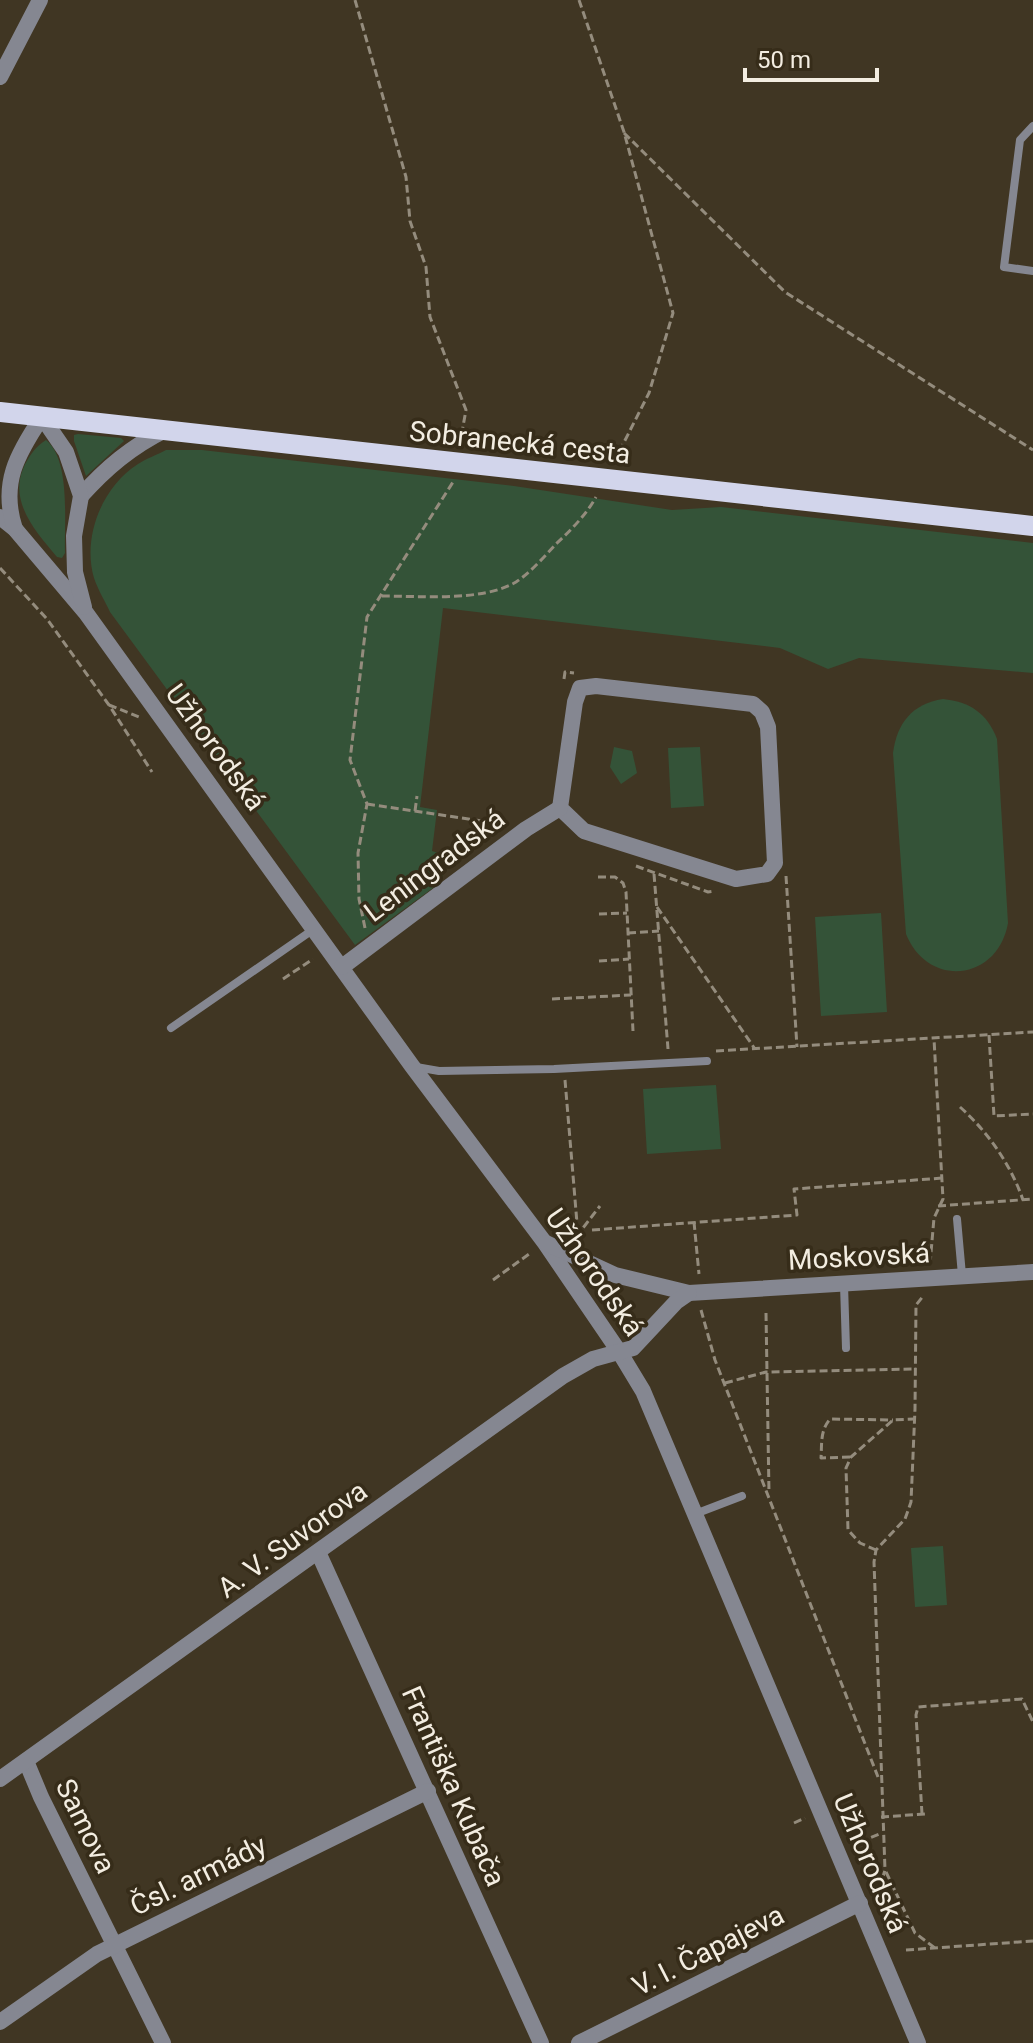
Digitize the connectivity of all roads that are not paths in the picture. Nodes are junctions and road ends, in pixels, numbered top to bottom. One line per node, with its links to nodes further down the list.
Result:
1 (40, 0): 2 (street)
2 (0, 77)
3 (1033, 126): 4 (lane)
4 (1033, 271)
5 (0, 412): 6 (main road, Sobranecká cesta)
6 (42, 417): 7 (main road, Sobranecká cesta); 8 (street, Užhorodská); 11 (street, Užhorodská)
7 (165, 430): 8 (street); 10 (main road, Sobranecká cesta)
8 (81, 496): 12 (street, Užhorodská)
9 (0, 517): 11 (street, Užhorodská)
10 (1033, 526)
11 (15, 529): 12 (street, Užhorodská)
12 (86, 613): 14 (street, Užhorodská)
13 (560, 808): 13 (street); 15 (street, Leningradská)
14 (315, 929): 15 (street, Užhorodská); 16 (lane)
15 (342, 967): 18 (street, Užhorodská)
16 (171, 1028)
17 (707, 1061): 18 (lane)
18 (412, 1066): 20 (street, Užhorodská)
19 (957, 1219): 22 (lane)
20 (545, 1243): 24 (street, Moskovská); 26 (street, Užhorodská)
21 (1033, 1272): 22 (street, Moskovská)
22 (962, 1275): 23 (street, Moskovská)
23 (844, 1283): 24 (street, Moskovská); 25 (lane)
24 (694, 1286): 26 (street)
25 (846, 1348)
26 (620, 1353): 28 (street, Užhorodská); 29 (street, A. V. Suvorova)
27 (742, 1496): 28 (lane)
28 (694, 1514): 33 (street, Užhorodská)
29 (318, 1552): 30 (street, A. V. Suvorova); 32 (street, Františka Kubača)
30 (26, 1761): 31 (street, A. V. Suvorova); 34 (street, Samova)
31 (0, 1779)
32 (428, 1791): 34 (street, Čsl. armády); 37 (street, Františka Kubača)
33 (860, 1903): 38 (street, V. I. Čapajeva); 39 (street, Užhorodská)
34 (116, 1944): 35 (street, Čsl. armády); 36 (street, Samova)
35 (0, 2022)
36 (163, 2043)
37 (541, 2043)
38 (579, 2043)
39 (918, 2043)

